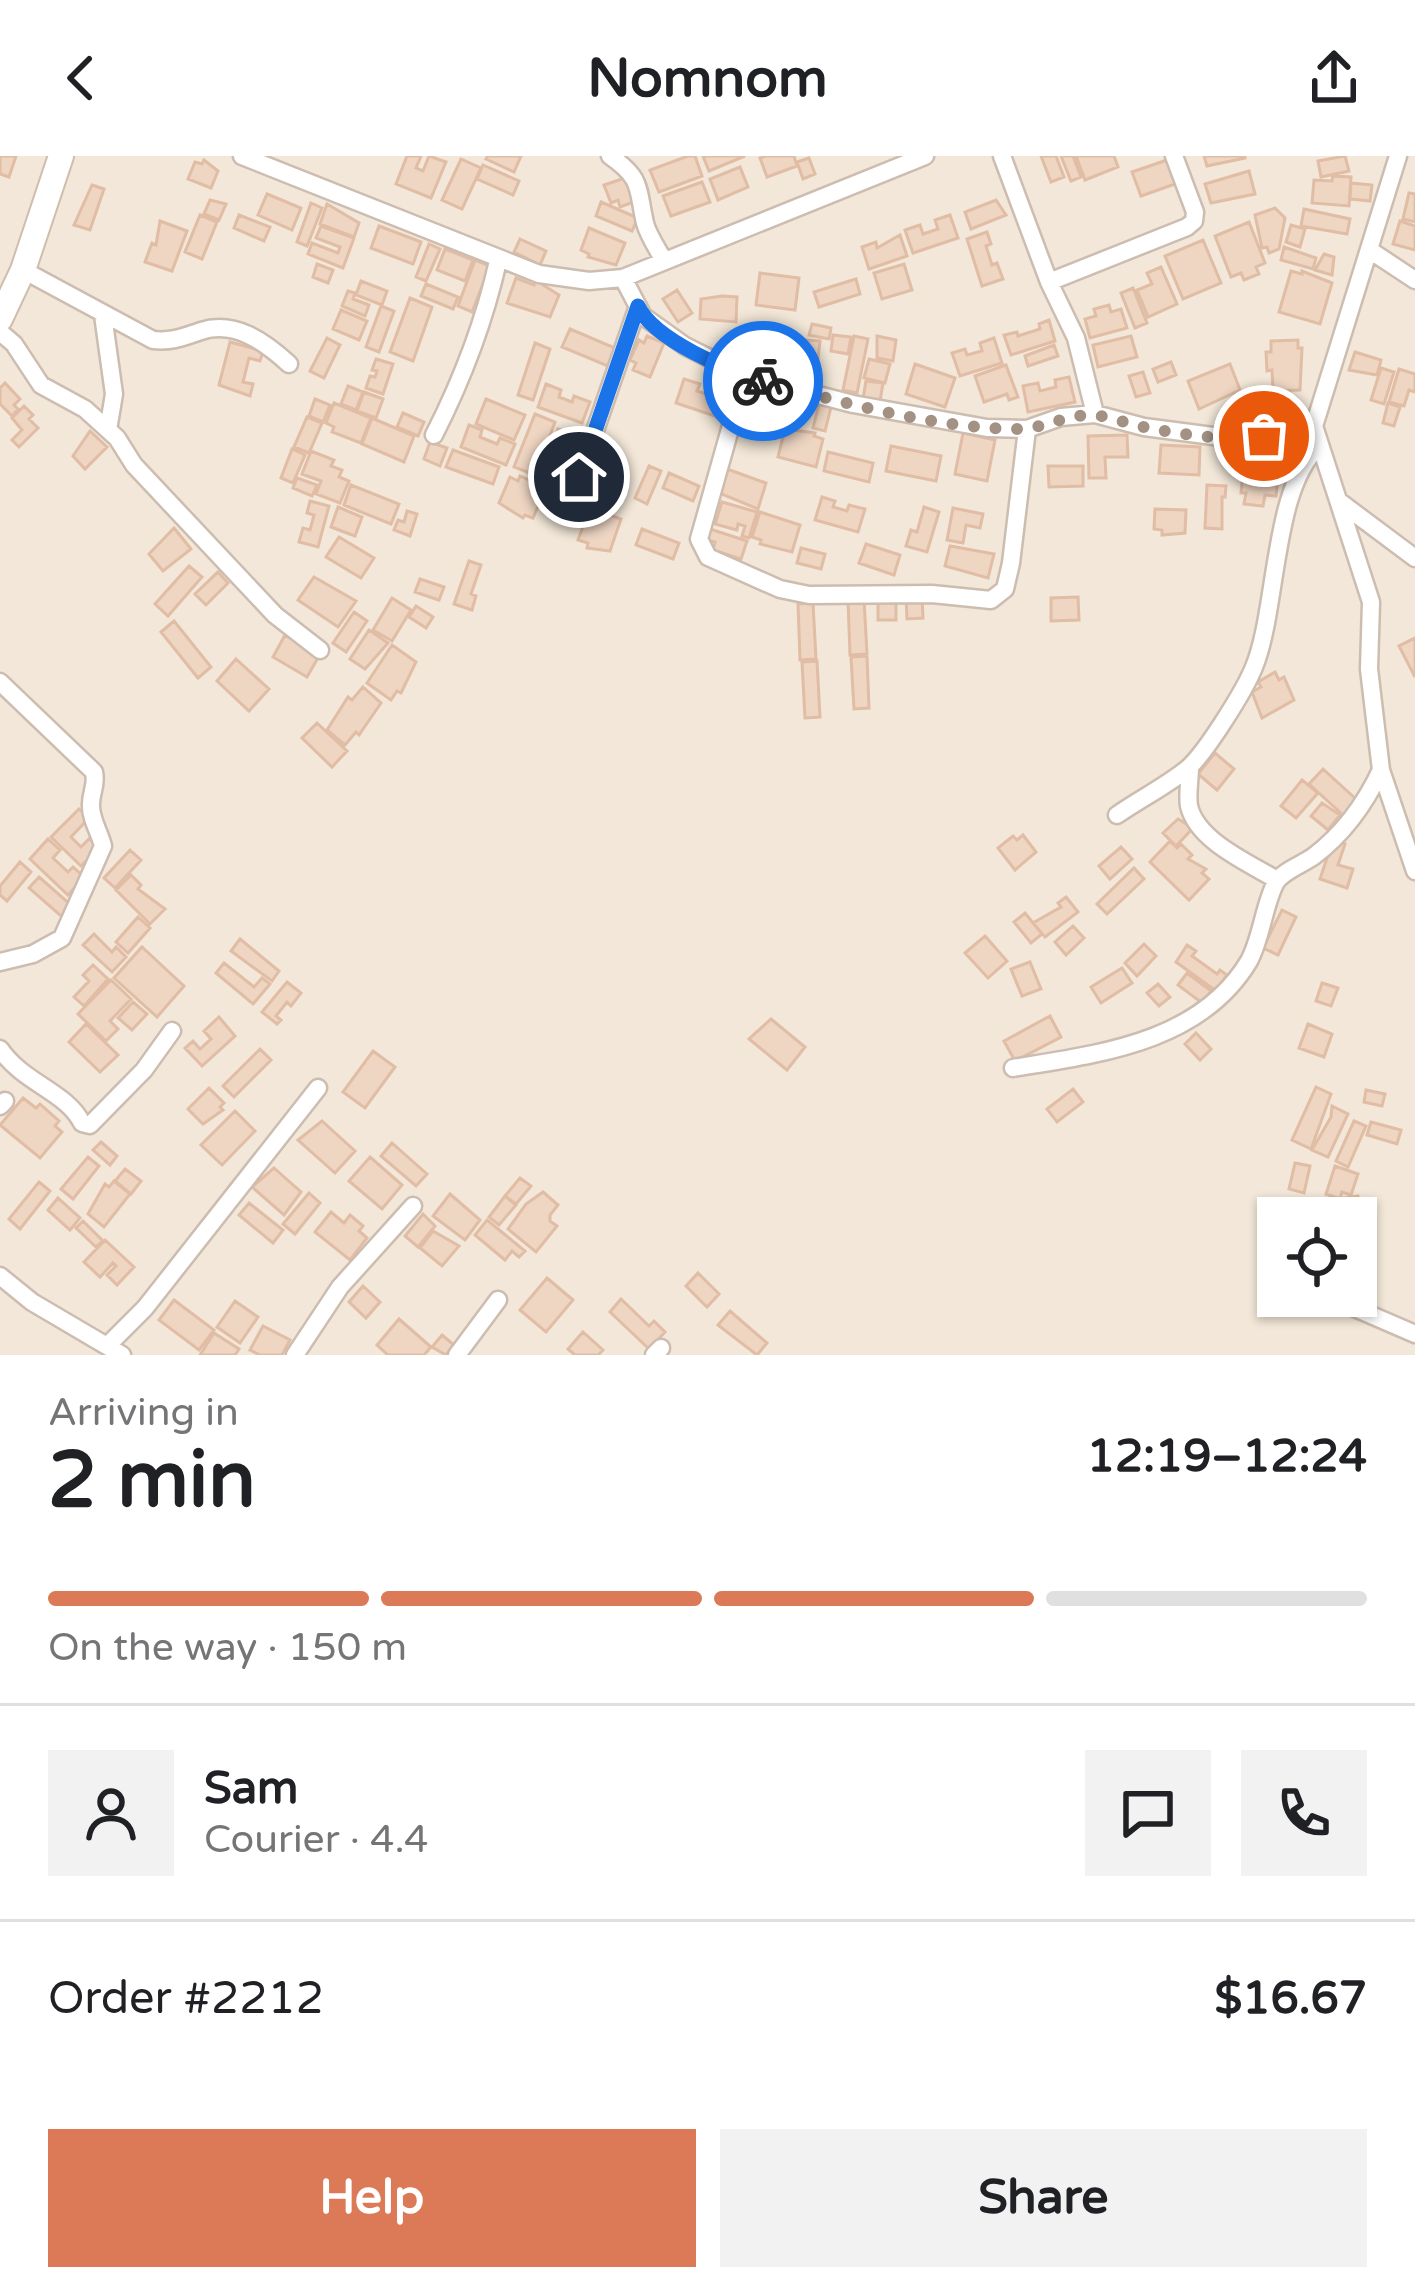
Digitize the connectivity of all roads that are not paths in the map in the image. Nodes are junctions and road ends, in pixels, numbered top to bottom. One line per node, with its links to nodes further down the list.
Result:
1 (61, 156): 11 (main road)
2 (242, 156): 10 (street)
3 (610, 156): 9 (street)
4 (925, 156): 9 (street)
5 (1002, 156): 14 (street)
6 (1174, 156): 14 (street)
7 (1399, 156): 8 (street)
8 (1371, 250): 13 (street); 22 (street)
9 (663, 259): 12 (street)
10 (498, 261): 12 (street); 25 (street)
11 (23, 270): 16 (street); 17 (main road)
12 (623, 278): 15 (street)
13 (1415, 280)
14 (1048, 282): 21 (street)
15 (638, 306): 20 (street); 27 (street)
16 (103, 315): 19 (street); 24 (street)
17 (0, 319)
18 (0, 332): 24 (street)
19 (289, 364)
20 (745, 376): 23 (street); 23 (street)
21 (1095, 414): 22 (street); 23 (street)
22 (1314, 426): 26 (street)
23 (1027, 429)
24 (109, 430): 30 (street)
25 (434, 435)
26 (1320, 445): 28 (street); 32 (street)
27 (579, 477)
28 (1339, 502): 29 (street); 33 (street)
29 (1415, 558)
30 (320, 650)
31 (0, 682): 37 (street)
32 (1190, 767): 34 (street); 36 (street)
33 (1381, 770): 35 (street); 36 (street)
34 (1118, 815)
35 (1415, 871)
36 (1277, 880): 41 (street)
37 (0, 962): 38 (street)
38 (0, 980)
39 (172, 1031): 40 (street)
40 (0, 1049)
41 (1013, 1068)
42 (318, 1088): 48 (street)
43 (413, 1205): 49 (street)
44 (0, 1276): 48 (street)
45 (498, 1300): 50 (street)
46 (1376, 1317): 47 (street)
47 (1415, 1334)
48 (115, 1350)
49 (295, 1355)
50 (457, 1355)

